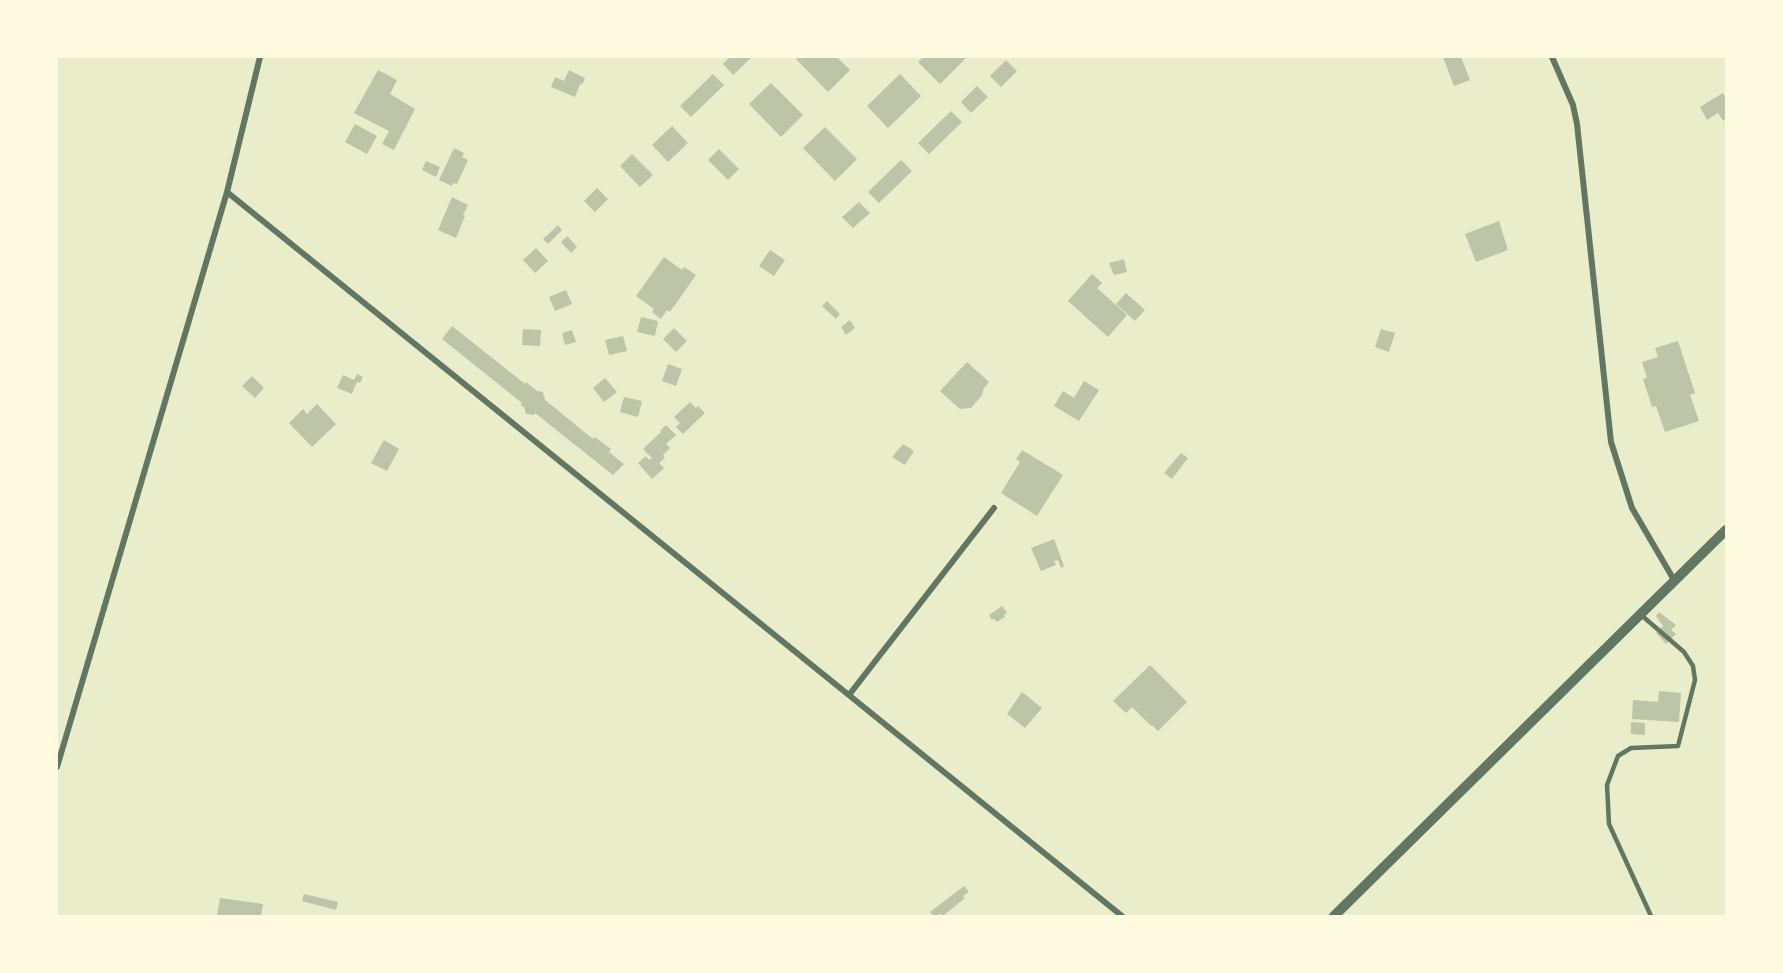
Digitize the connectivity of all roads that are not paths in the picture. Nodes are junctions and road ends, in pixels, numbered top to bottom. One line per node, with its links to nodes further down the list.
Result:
1 (260, 57): 3 (street)
2 (1552, 57): 6 (street)
3 (227, 192): 8 (street); 9 (street)
4 (994, 508): 8 (street)
5 (1726, 530): 6 (street)
6 (1674, 580): 7 (street)
7 (1640, 614): 11 (street); 12 (lane)
8 (849, 695): 10 (street)
9 (57, 767)
10 (1122, 916)
11 (1334, 916)
12 (1651, 916)

